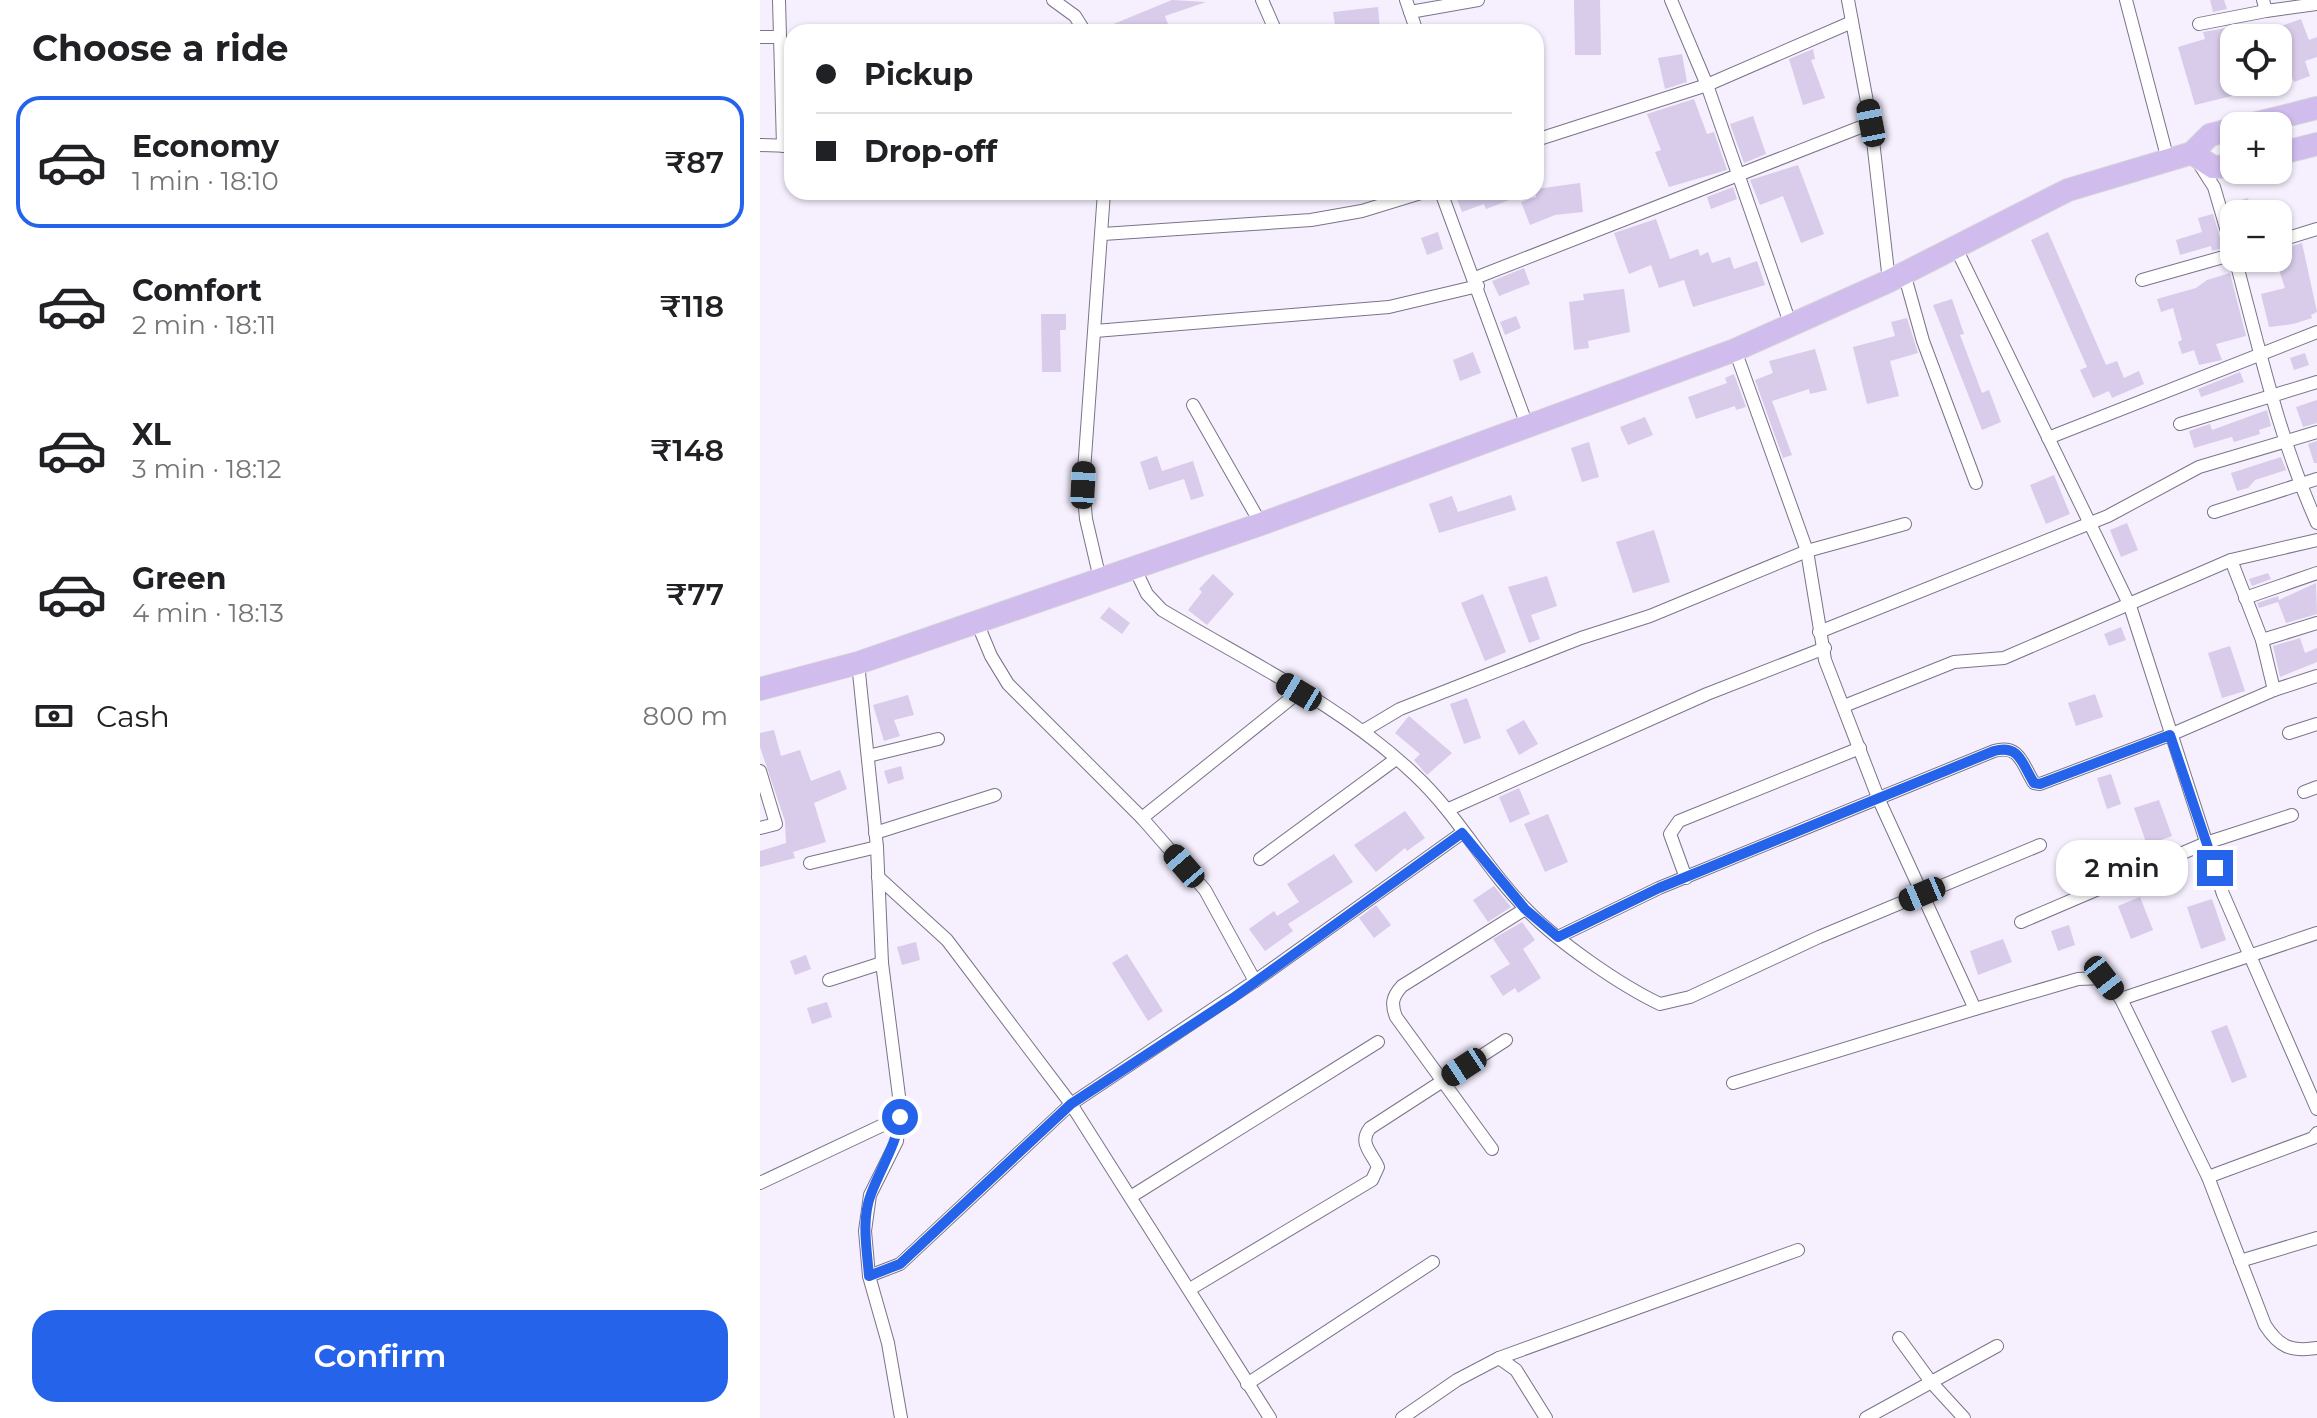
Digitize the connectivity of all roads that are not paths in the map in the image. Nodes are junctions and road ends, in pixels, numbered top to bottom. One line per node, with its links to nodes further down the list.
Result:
1 (779, 0): 16 (street)
2 (1053, 0): 12 (street)
3 (1262, 0): 13 (street)
4 (1478, 0): 10 (street)
5 (1671, 0): 17 (street)
6 (1848, 0): 11 (street)
7 (2126, 0): 29 (street)
8 (2317, 4): 9 (street)
9 (2265, 5): 14 (street)
10 (1408, 6)
11 (1852, 22): 17 (street); 21 (street)
12 (1080, 24)
13 (1272, 24)
14 (2199, 24)
15 (760, 37): 16 (street)
16 (780, 37): 18 (street)
17 (1707, 85): 23 (street); 31 (street)
18 (784, 92)
19 (2317, 108): 20 (highway)
20 (2292, 114)
21 (1871, 123): 31 (street); 42 (street)
22 (2220, 132): 28 (highway)
23 (1544, 137)
24 (2317, 144): 27 (highway)
25 (760, 145): 26 (street)
26 (784, 146)
27 (2292, 150)
28 (2192, 153): 29 (highway); 30 (highway); 35 (street)
29 (2168, 160): 39 (highway)
30 (2220, 167)
31 (1740, 176): 44 (street); 45 (street)
32 (1104, 200): 37 (street)
33 (1398, 200): 37 (street)
34 (1444, 200): 44 (street)
35 (2220, 207)
36 (2317, 229): 38 (street)
37 (1103, 234): 46 (street)
38 (2292, 237)
39 (1955, 246): 42 (highway); 56 (street)
40 (2220, 259): 43 (street)
41 (2239, 272): 49 (street)
42 (1896, 277): 45 (highway); 59 (street)
43 (2142, 280)
44 (1477, 282): 46 (street); 54 (street)
45 (1790, 323): 48 (highway)
46 (1095, 331): 71 (street)
47 (2317, 332): 49 (street)
48 (1735, 350): 54 (highway); 67 (street)
49 (2262, 352): 51 (street); 56 (street)
50 (2317, 382): 51 (street)
51 (2270, 395): 53 (street); 57 (street)
52 (1193, 405): 63 (street)
53 (2180, 424)
54 (1528, 428): 63 (highway)
55 (2317, 432): 57 (street)
56 (2048, 438): 65 (street)
57 (2287, 442): 60 (street); 65 (street)
58 (2317, 479): 60 (street)
59 (1976, 483)
60 (2299, 485): 61 (street); 62 (street)
61 (2214, 512)
62 (2317, 523)
63 (1261, 524): 69 (highway)
64 (1905, 524): 67 (street)
65 (2088, 524): 73 (street); 76 (street)
66 (2317, 540): 68 (street)
67 (1807, 551): 76 (street); 86 (street)
68 (2231, 560): 72 (street); 73 (street)
69 (1134, 567): 71 (highway); 83 (street)
70 (2317, 573): 72 (street)
71 (1100, 579): 74 (highway)
72 (2245, 598): 77 (street)
73 (2130, 606): 84 (street); 88 (street)
74 (976, 620): 79 (highway); 100 (street)
75 (2317, 623): 77 (street)
76 (1819, 632): 78 (street)
77 (2262, 640): 82 (street)
78 (1825, 648): 84 (street); 98 (street)
79 (858, 663): 81 (highway); 91 (street)
80 (2317, 676): 82 (street)
81 (760, 689)
82 (2274, 690): 88 (street)
83 (1299, 692): 86 (street); 100 (street)
84 (1844, 706): 90 (street)
85 (2317, 724): 87 (street)
86 (1363, 731): 92 (street)
87 (2289, 733)
88 (2170, 735): 97 (street); 104 (street)
89 (938, 739): 91 (street)
90 (1860, 748): 97 (street); 109 (street)
91 (868, 756): 103 (street)
92 (1396, 759): 98 (street); 106 (street)
93 (760, 771): 101 (street)
94 (2317, 787): 95 (street)
95 (2304, 792)
96 (995, 795): 103 (street)
97 (1879, 800): 109 (street); 110 (street)
98 (1449, 809): 102 (street)
99 (2292, 815): 104 (street)
100 (1142, 818): 118 (street)
101 (760, 828)
102 (1462, 833): 111 (street); 118 (street)
103 (876, 840): 107 (street); 108 (street)
104 (2206, 843): 112 (street); 115 (street)
105 (2040, 845): 110 (street)
106 (1260, 859)
107 (810, 863)
108 (878, 877): 116 (street); 125 (street)
109 (1686, 878): 114 (street)
110 (1922, 894): 114 (street); 120 (street)
111 (1525, 909): 114 (street); 123 (street)
112 (2021, 922)
113 (2317, 933): 115 (street)
114 (1558, 937)
115 (2250, 956): 119 (street); 126 (street)
116 (882, 963): 117 (street); 127 (street)
117 (829, 980)
118 (1255, 981): 125 (street)
119 (2121, 999): 120 (street); 130 (street)
120 (1975, 1009): 124 (street)
121 (1506, 1040): 123 (street)
122 (1378, 1042): 132 (street)
123 (1443, 1081): 129 (street); 138 (street)
124 (1733, 1083)
125 (1071, 1104): 132 (street); 137 (street)
126 (2317, 1109)
127 (900, 1117): 131 (street); 137 (street)
128 (2317, 1133): 130 (street)
129 (1492, 1149)
130 (2208, 1177): 135 (street)
131 (760, 1183)
132 (1132, 1196): 138 (street)
133 (2317, 1238): 135 (street)
134 (1798, 1250): 142 (street)
135 (2240, 1261): 141 (street)
136 (1433, 1262): 144 (street)
137 (869, 1276): 145 (street)
138 (1190, 1289): 144 (street)
139 (1899, 1338): 143 (street)
140 (1997, 1346): 143 (street)
141 (2317, 1348)
142 (1499, 1358): 147 (street); 148 (street)
143 (1931, 1382): 149 (street); 150 (street)
144 (1247, 1384): 146 (street)
145 (901, 1418)
146 (1270, 1418)
147 (1402, 1418)
148 (1546, 1418)
149 (1866, 1418)
150 (1964, 1418)

